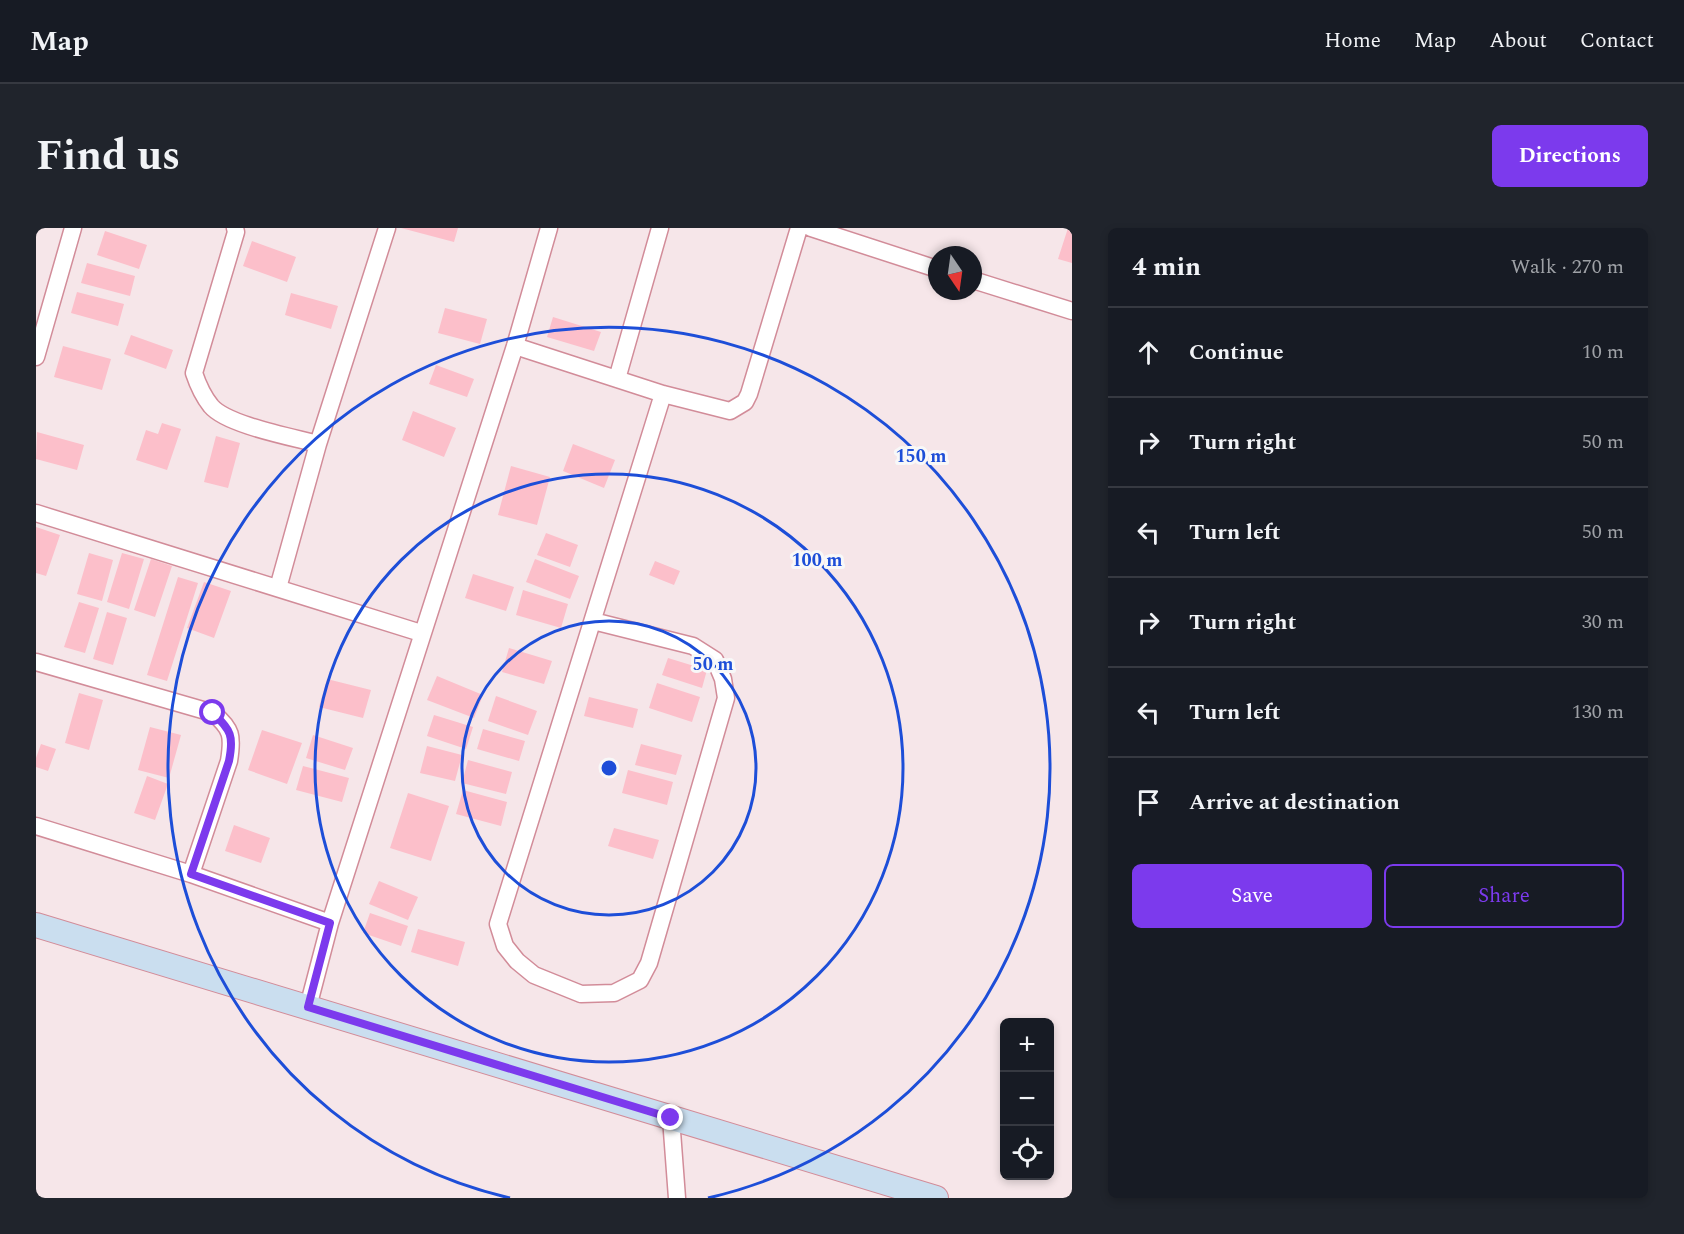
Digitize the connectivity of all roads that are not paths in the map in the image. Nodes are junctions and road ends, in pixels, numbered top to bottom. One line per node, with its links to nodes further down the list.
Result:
1 (73, 228): 12 (street)
2 (235, 228): 15 (street)
3 (387, 228): 15 (street)
4 (549, 228): 11 (street)
5 (660, 228): 13 (street)
6 (799, 228): 14 (street)
7 (811, 228): 8 (street)
8 (928, 265)
9 (982, 283): 10 (street)
10 (1072, 311)
11 (515, 346): 13 (street); 19 (street)
12 (36, 357)
13 (617, 379): 14 (street)
14 (663, 394): 18 (street)
15 (318, 444): 17 (street)
16 (36, 513): 17 (street)
17 (278, 588): 19 (street)
18 (593, 621): 18 (street)
19 (421, 633): 23 (street)
20 (36, 662): 22 (street)
21 (36, 826): 22 (street)
22 (191, 874): 23 (street)
23 (330, 923): 25 (street)
24 (36, 925): 25 (main road)
25 (308, 1007): 26 (main road)
26 (671, 1118): 27 (street); 28 (main road)
27 (676, 1198)
28 (936, 1198)

